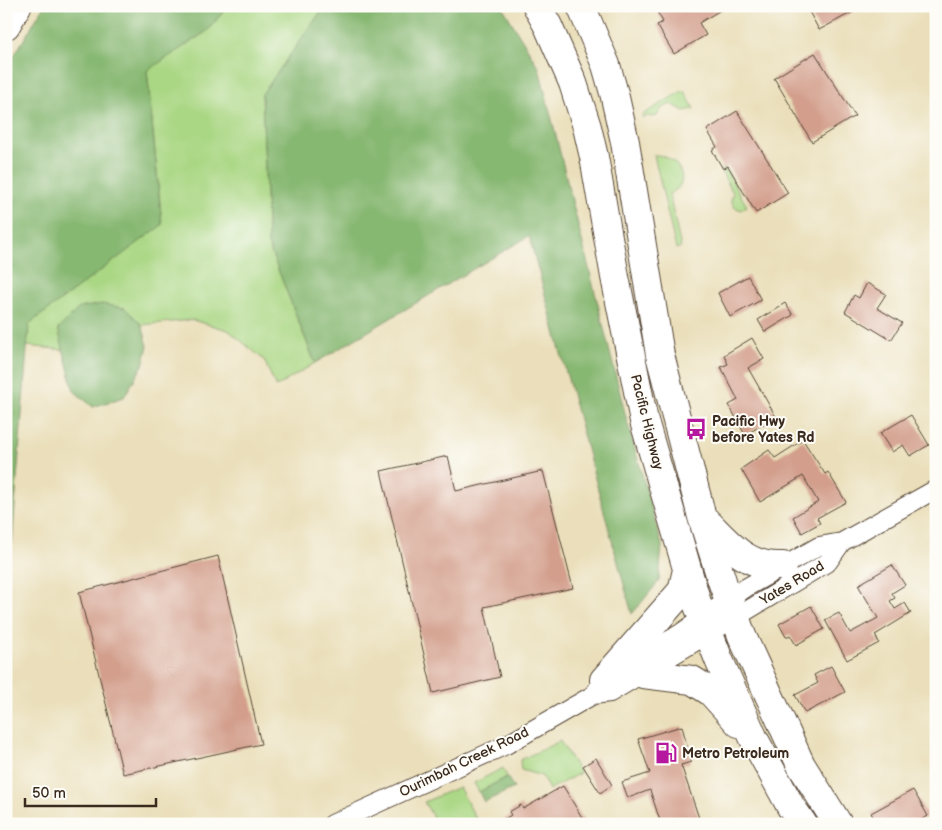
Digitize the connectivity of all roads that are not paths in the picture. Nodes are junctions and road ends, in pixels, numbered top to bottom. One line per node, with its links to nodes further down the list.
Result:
1 (17, 6): 4 (main road)
2 (536, 6): 9 (main road, Pacific Highway)
3 (580, 6): 6 (main road, Pacific Highway)
4 (6, 24)
5 (936, 489): 7 (street, Yates Road)
6 (702, 517): 8 (main road); 10 (main road, Pacific Highway)
7 (842, 542): 8 (street, Yates Road); 10 (street, Yates Road)
8 (783, 566): 10 (street, Yates Road)
9 (687, 570): 11 (main road, Pacific Highway); 13 (main road)
10 (732, 609): 11 (street, Ourimbah Creek Road); 17 (main road, Pacific Highway)
11 (706, 626): 12 (street, Ourimbah Creek Road); 13 (street, Ourimbah Creek Road); 14 (main road, Pacific Highway)
12 (643, 674): 13 (street, Ourimbah Creek Road); 14 (main road)
13 (599, 687): 15 (street, Ourimbah Creek Road)
14 (754, 739): 16 (main road, Pacific Highway)
15 (332, 824)
16 (803, 824)
17 (838, 824)

